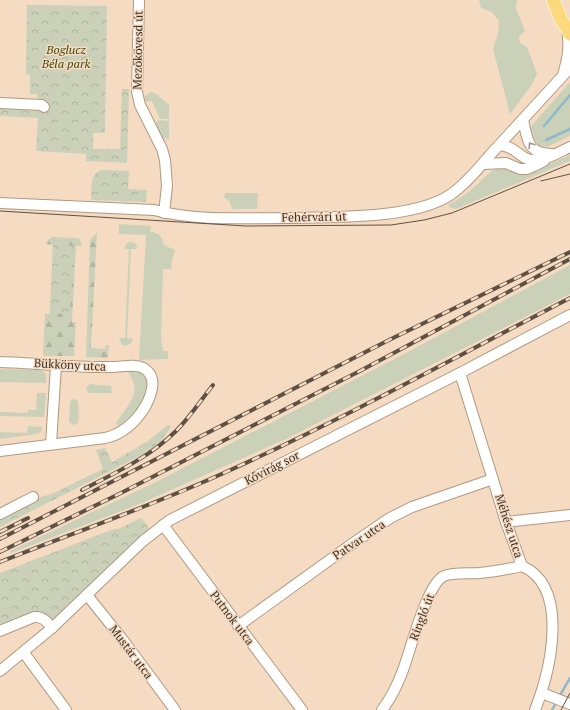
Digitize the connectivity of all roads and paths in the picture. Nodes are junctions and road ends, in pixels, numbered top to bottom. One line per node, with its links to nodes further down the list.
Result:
1 (139, 0): 15 (street, Mezőkövesd út)
2 (553, 0): 3 (main road)
3 (568, 31): 5 (street)
4 (570, 68): 5 (street, Fehérvári út)
5 (566, 75): 8 (street, Fehérvári út)
6 (0, 103): 7 (street)
7 (44, 107)
8 (523, 120): 9 (street, Fehérvári út); 11 (street, one-way to 8)
9 (500, 145): 11 (street); 12 (street, Fehérvári út); 13 (street)
10 (570, 147): 11 (street)
11 (554, 154): 13 (street)
12 (482, 164): 13 (street); 15 (street, Fehérvári út)
13 (510, 165)
14 (0, 203): 15 (street, Fehérvári út)
15 (164, 213)
16 (570, 315): 19 (street, Kővirág sor)
17 (0, 362): 18 (street, Bükköny utca)
18 (56, 365): 20 (street); 20 (street, Bükköny utca)
19 (460, 373): 22 (street, Méhész utca); 27 (street, Kővirág sor)
20 (51, 444): 21 (street)
21 (0, 451)
22 (493, 479): 26 (street, Méhész utca); 30 (street, Patvar utca)
23 (33, 497): 24 (street)
24 (0, 514)
25 (570, 515): 26 (street)
26 (506, 522): 28 (street, Méhész utca)
27 (163, 525): 29 (street, Kővirág sor); 30 (street, Putnok utca)
28 (522, 566): 35 (street, Méhész utca); 40 (street, Ringló út)
29 (87, 595): 31 (street, Kővirág sor); 38 (street, Mustár utca)
30 (238, 626): 39 (street, Putnok utca)
31 (52, 628): 32 (street); 33 (street, Kővirág sor)
32 (0, 631)
33 (24, 652): 34 (street, Kővirág sor); 37 (street)
34 (0, 671)
35 (542, 693): 36 (street); 41 (street, Méhész utca)
36 (561, 700)
37 (66, 710)
38 (175, 710)
39 (302, 710)
40 (382, 710)
41 (535, 710)

